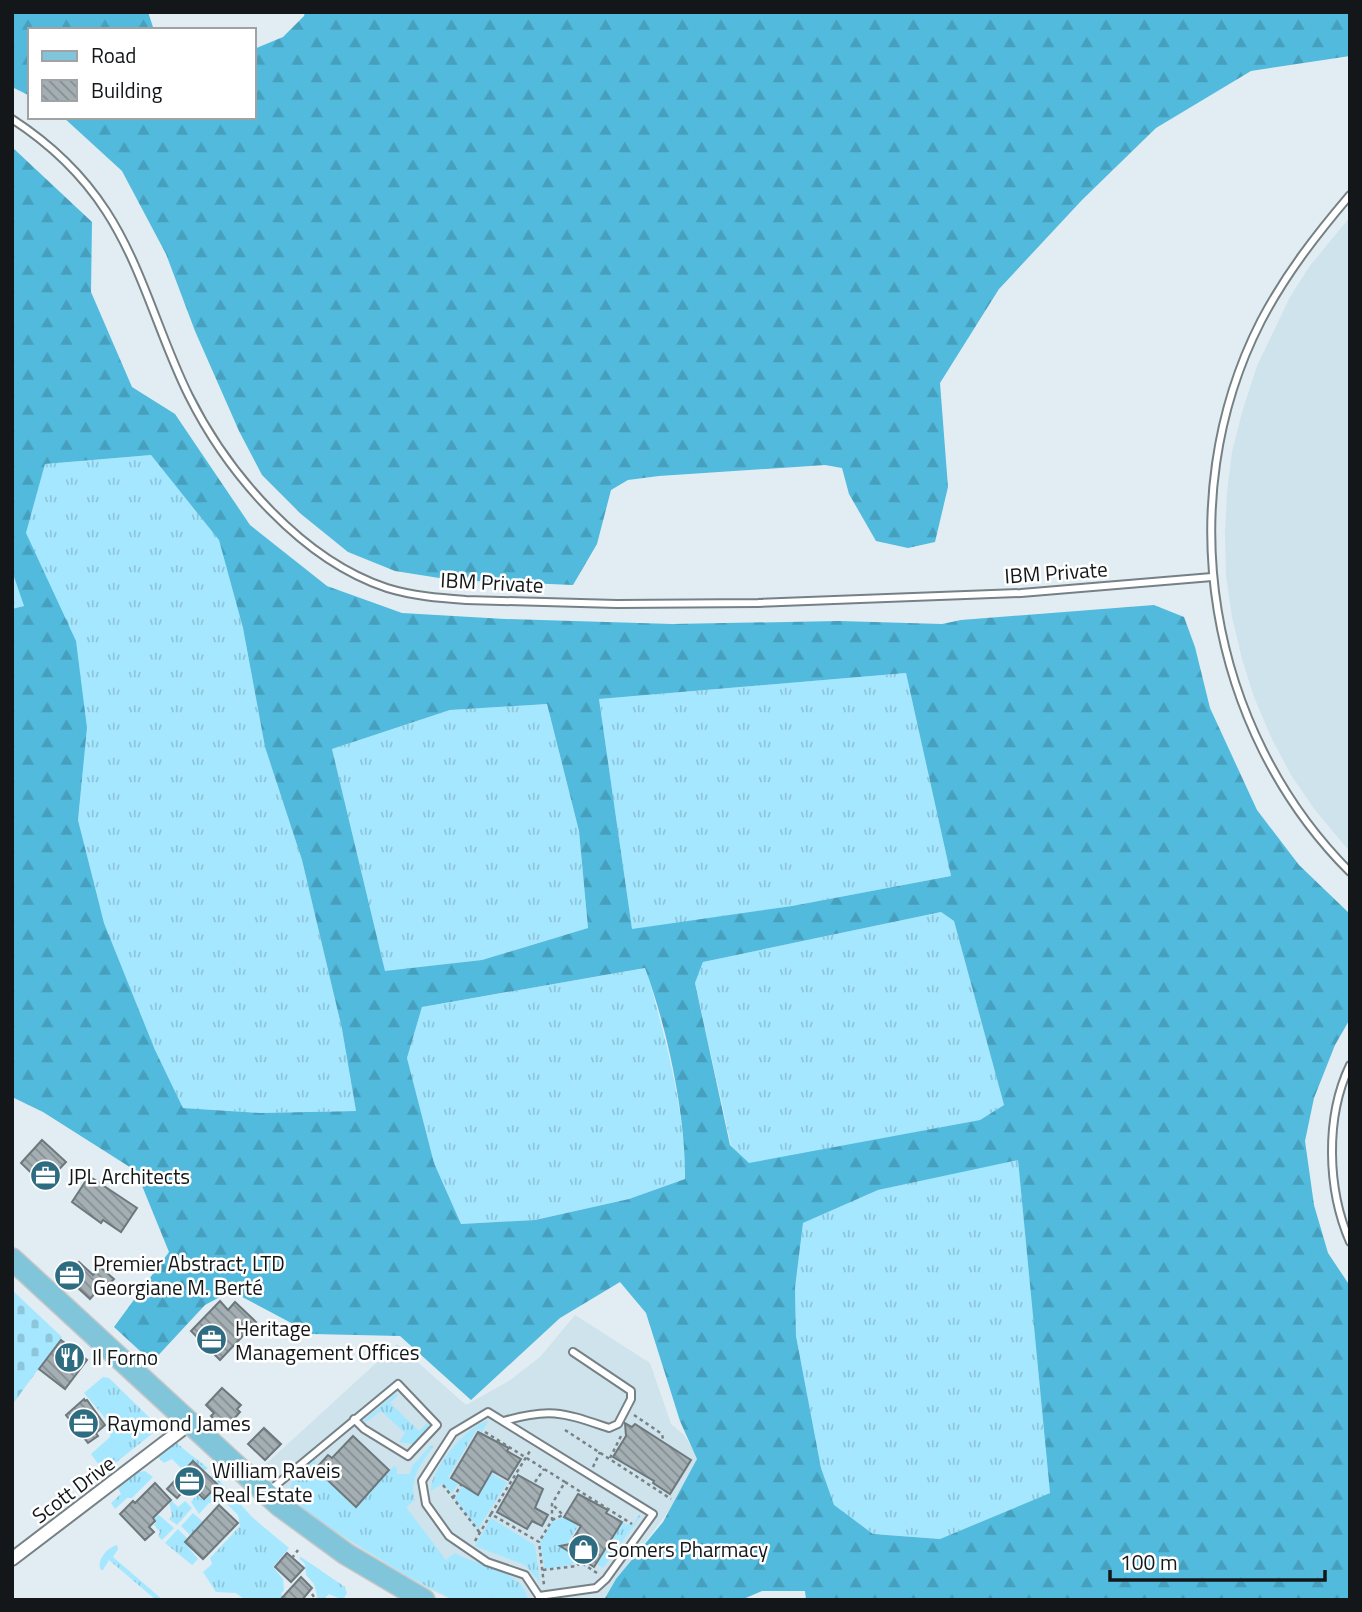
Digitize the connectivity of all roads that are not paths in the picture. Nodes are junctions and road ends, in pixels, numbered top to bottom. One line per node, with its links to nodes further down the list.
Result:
1 (12, 119): 3 (lane, IBM Private)
2 (1350, 195): 3 (lane)
3 (1212, 577): 4 (lane)
4 (1350, 872)
5 (1350, 1065): 6 (lane)
6 (1350, 1242)
7 (12, 1259): 11 (main road)
8 (573, 1352): 10 (lane)
9 (354, 1419): 9 (lane); 12 (lane)
10 (503, 1421): 14 (lane); 14 (lane)
11 (190, 1424): 12 (main road); 13 (street, Scott Drive)
12 (266, 1494): 15 (main road)
13 (12, 1559)
14 (541, 1597)
15 (424, 1600)

